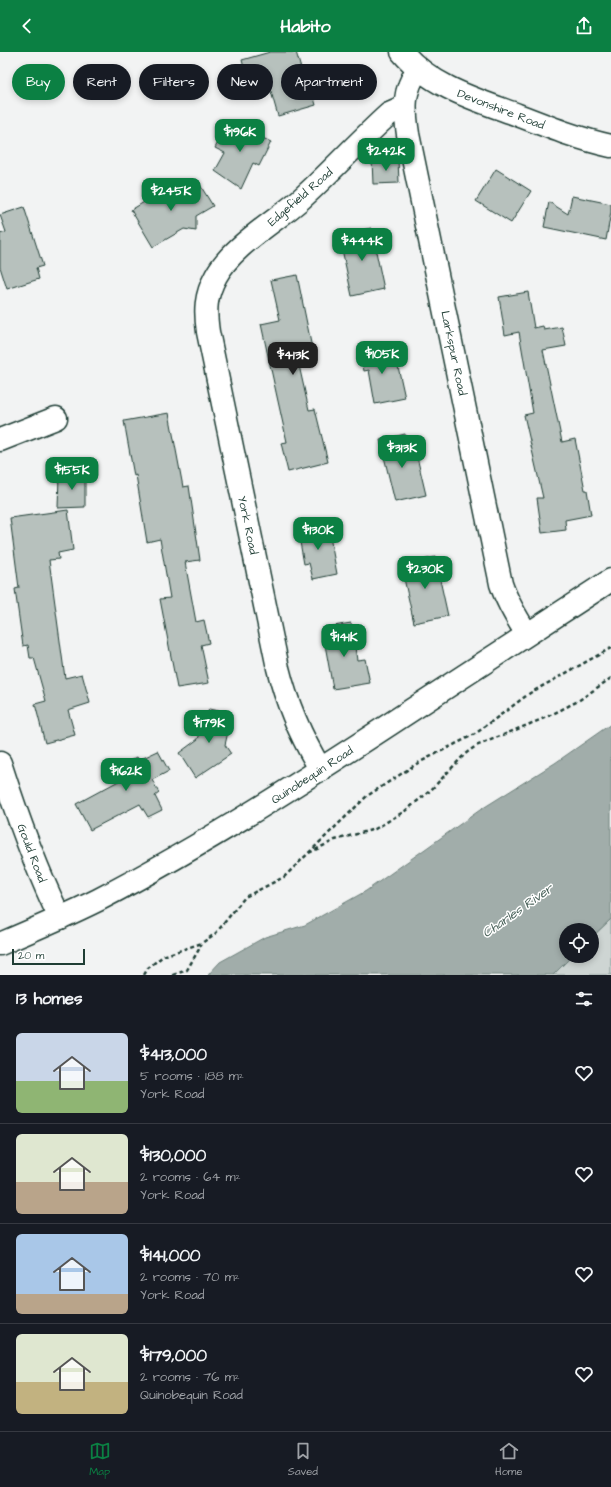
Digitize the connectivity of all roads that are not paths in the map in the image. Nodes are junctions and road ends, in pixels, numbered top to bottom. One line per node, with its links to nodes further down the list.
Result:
1 (402, 52): 2 (street, Devonshire Road)
2 (418, 69): 3 (street, Larkspur Road); 4 (street, Devonshire Road)
3 (405, 107): 5 (street, Edgefield Road); 9 (street, Larkspur Road)
4 (611, 146)
5 (216, 275): 11 (street, York Road)
6 (56, 418): 7 (street)
7 (0, 440)
8 (611, 580): 9 (street, Quinobequin Road)
9 (527, 634): 11 (street, Quinobequin Road)
10 (0, 763): 12 (street, Gould Road)
11 (321, 770): 12 (street, Quinobequin Road)
12 (60, 918): 13 (street, Quinobequin Road)
13 (0, 944)

